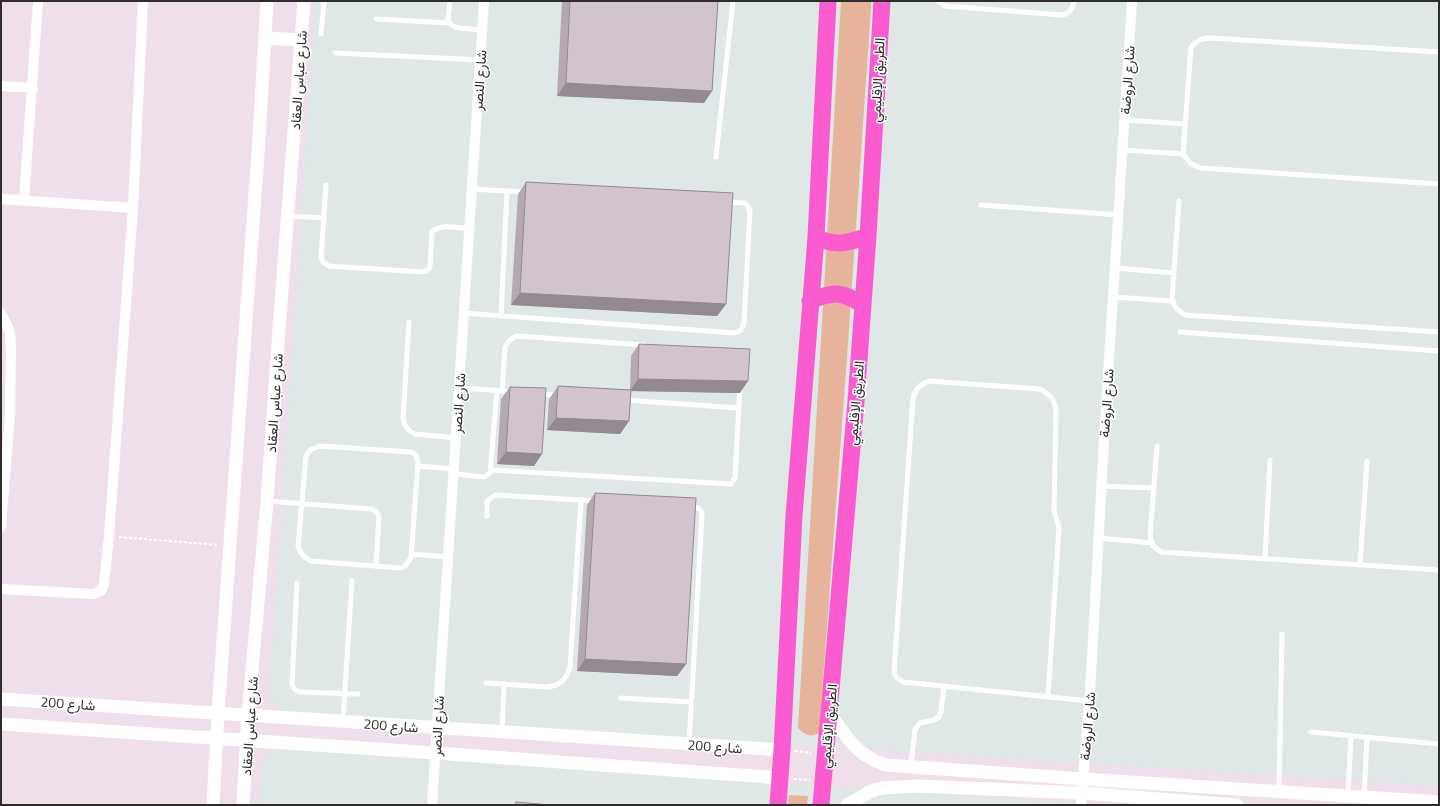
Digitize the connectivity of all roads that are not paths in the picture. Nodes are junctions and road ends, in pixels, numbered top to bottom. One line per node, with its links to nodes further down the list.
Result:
1 (38, 1): 24 (street)
2 (143, 1): 40 (street)
3 (267, 1): 18 (street)
4 (304, 1): 19 (street, شارع عباس العقاد)
5 (324, 1): 17 (lane)
6 (450, 1): 15 (lane)
7 (484, 1): 16 (street, شارع النصر)
8 (733, 1): 29 (lane)
9 (828, 1): 46 (highway)
10 (882, 1): 45 (highway, الطريق الإقليمي)
11 (938, 1): 12 (lane)
12 (1074, 1)
13 (1132, 1): 25 (street, شارع الروضة)
14 (376, 19): 15 (lane)
15 (449, 23): 16 (lane)
16 (483, 30): 22 (street, شارع النصر)
17 (321, 34)
18 (265, 38): 19 (street); 109 (street)
19 (301, 40): 42 (street, شارع عباس العقاد)
20 (1439, 52): 26 (lane)
21 (335, 53): 22 (lane)
22 (481, 60): 32 (street, شارع النصر)
23 (1, 86): 24 (street)
24 (33, 88): 36 (street)
25 (1125, 120): 26 (lane); 27 (street, شارع الروضة)
26 (1186, 124): 28 (lane)
27 (1123, 150): 28 (lane); 41 (street, شارع الروضة)
28 (1183, 154): 30 (lane)
29 (716, 156)
30 (1439, 184)
31 (326, 185): 43 (lane)
32 (472, 189): 33 (lane); 44 (street, شارع النصر)
33 (507, 191): 34 (lane); 55 (lane)
34 (531, 192)
35 (1, 199): 36 (street)
36 (24, 200): 40 (street)
37 (1179, 201): 48 (lane)
38 (719, 202): 55 (lane)
39 (981, 205): 41 (lane)
40 (133, 208): 96 (street)
41 (1119, 215): 47 (street, شارع الروضة)
42 (287, 216): 43 (lane); 80 (street, شارع عباس العقاد)
43 (324, 218): 44 (lane)
44 (470, 229): 53 (street, شارع النصر)
45 (868, 236): 46 (highway); 52 (highway, الطريق الإقليمي)
46 (816, 237): 50 (highway)
47 (1115, 268): 48 (lane); 49 (street, شارع الروضة)
48 (1174, 273): 51 (lane)
49 (1113, 297): 51 (lane); 76 (street, شارع الروضة)
50 (810, 301): 52 (highway); 122 (highway)
51 (1172, 301): 58 (lane)
52 (863, 305): 108 (highway, الطريق الإقليمي)
53 (464, 313): 55 (lane); 62 (street, شارع النصر)
54 (1, 314): 78 (street)
55 (501, 316)
56 (409, 322): 69 (lane)
57 (1180, 332): 60 (lane)
58 (1439, 332)
59 (649, 346): 63 (lane)
60 (1439, 351)
61 (741, 381): 68 (lane)
62 (459, 388): 63 (lane); 69 (street, شارع النصر)
63 (500, 391): 64 (lane); 74 (lane)
64 (510, 392)
65 (534, 393): 66 (lane)
66 (566, 396)
67 (621, 400): 68 (lane)
68 (739, 408): 74 (lane)
69 (456, 438): 75 (street, شارع النصر)
70 (1157, 446): 77 (lane)
71 (1270, 460): 90 (lane)
72 (1366, 461): 91 (lane)
73 (418, 466): 75 (lane); 82 (lane); 88 (lane)
74 (492, 470): 75 (lane)
75 (454, 472): 89 (street, شارع النصر)
76 (1101, 486): 77 (lane); 86 (street, شارع الروضة)
77 (1154, 488): 87 (lane)
78 (2, 489): 85 (street)
79 (582, 500): 81 (lane); 84 (lane); 99 (lane)
80 (267, 501): 82 (lane); 110 (street, شارع عباس العقاد)
81 (604, 501)
82 (302, 504): 92 (lane); 92 (lane)
83 (681, 506): 107 (lane)
84 (487, 516)
85 (1, 527)
86 (1099, 538): 87 (lane); 106 (street, شارع الروضة)
87 (1152, 543): 90 (lane)
88 (412, 554): 89 (lane); 92 (lane)
89 (448, 558): 113 (street, شارع النصر)
90 (1265, 559): 91 (lane)
91 (1360, 565): 93 (lane)
92 (376, 566)
93 (1439, 570)
94 (352, 580): 101 (lane)
95 (297, 583): 101 (lane)
96 (1, 589)
97 (1282, 634): 127 (lane)
98 (486, 683): 99 (lane)
99 (504, 684): 114 (lane)
100 (944, 686): 103 (lane); 103 (lane); 124 (lane)
101 (344, 694): 102 (lane); 111 (lane)
102 (358, 694)
103 (1048, 697): 106 (lane)
104 (621, 698): 107 (lane)
105 (1, 699): 109 (street, شارع 200)
106 (1089, 701): 126 (street, شارع الروضة)
107 (691, 702): 120 (lane)
108 (829, 712): 124 (street); 136 (highway, الطريق الإقليمي)
109 (218, 713): 110 (street, شارع 200); 117 (street)
110 (248, 715): 111 (street, شارع 200); 119 (street, شارع عباس العقاد)
111 (343, 721): 113 (street, شارع 200)
112 (1, 724): 117 (street, شارع 200)
113 (437, 728): 114 (street, شارع 200); 123 (street, شارع النصر)
114 (502, 732): 120 (street, شارع 200)
115 (1311, 732): 116 (lane)
116 (1351, 736): 118 (lane); 128 (lane)
117 (217, 738): 119 (street, شارع 200); 132 (street)
118 (1367, 738): 121 (lane); 129 (lane)
119 (247, 740): 123 (street, شارع 200); 133 (street, شارع عباس العقاد)
120 (689, 744): 122 (street, شارع 200)
121 (1439, 744)
122 (782, 750): 125 (highway)
123 (436, 752): 125 (street, شارع 200); 134 (street, شارع النصر)
124 (911, 767): 126 (street)
125 (780, 778): 135 (highway)
126 (1083, 779): 127 (street); 130 (street, شارع الروضة)
127 (1279, 792): 128 (street)
128 (1348, 796): 129 (street)
129 (1364, 797): 131 (street)
130 (1081, 799): 137 (street); 138 (street)
131 (1439, 802)
132 (213, 805)
133 (244, 805)
134 (432, 805)
135 (778, 805)
136 (821, 805)
137 (847, 805)
138 (1237, 805)

